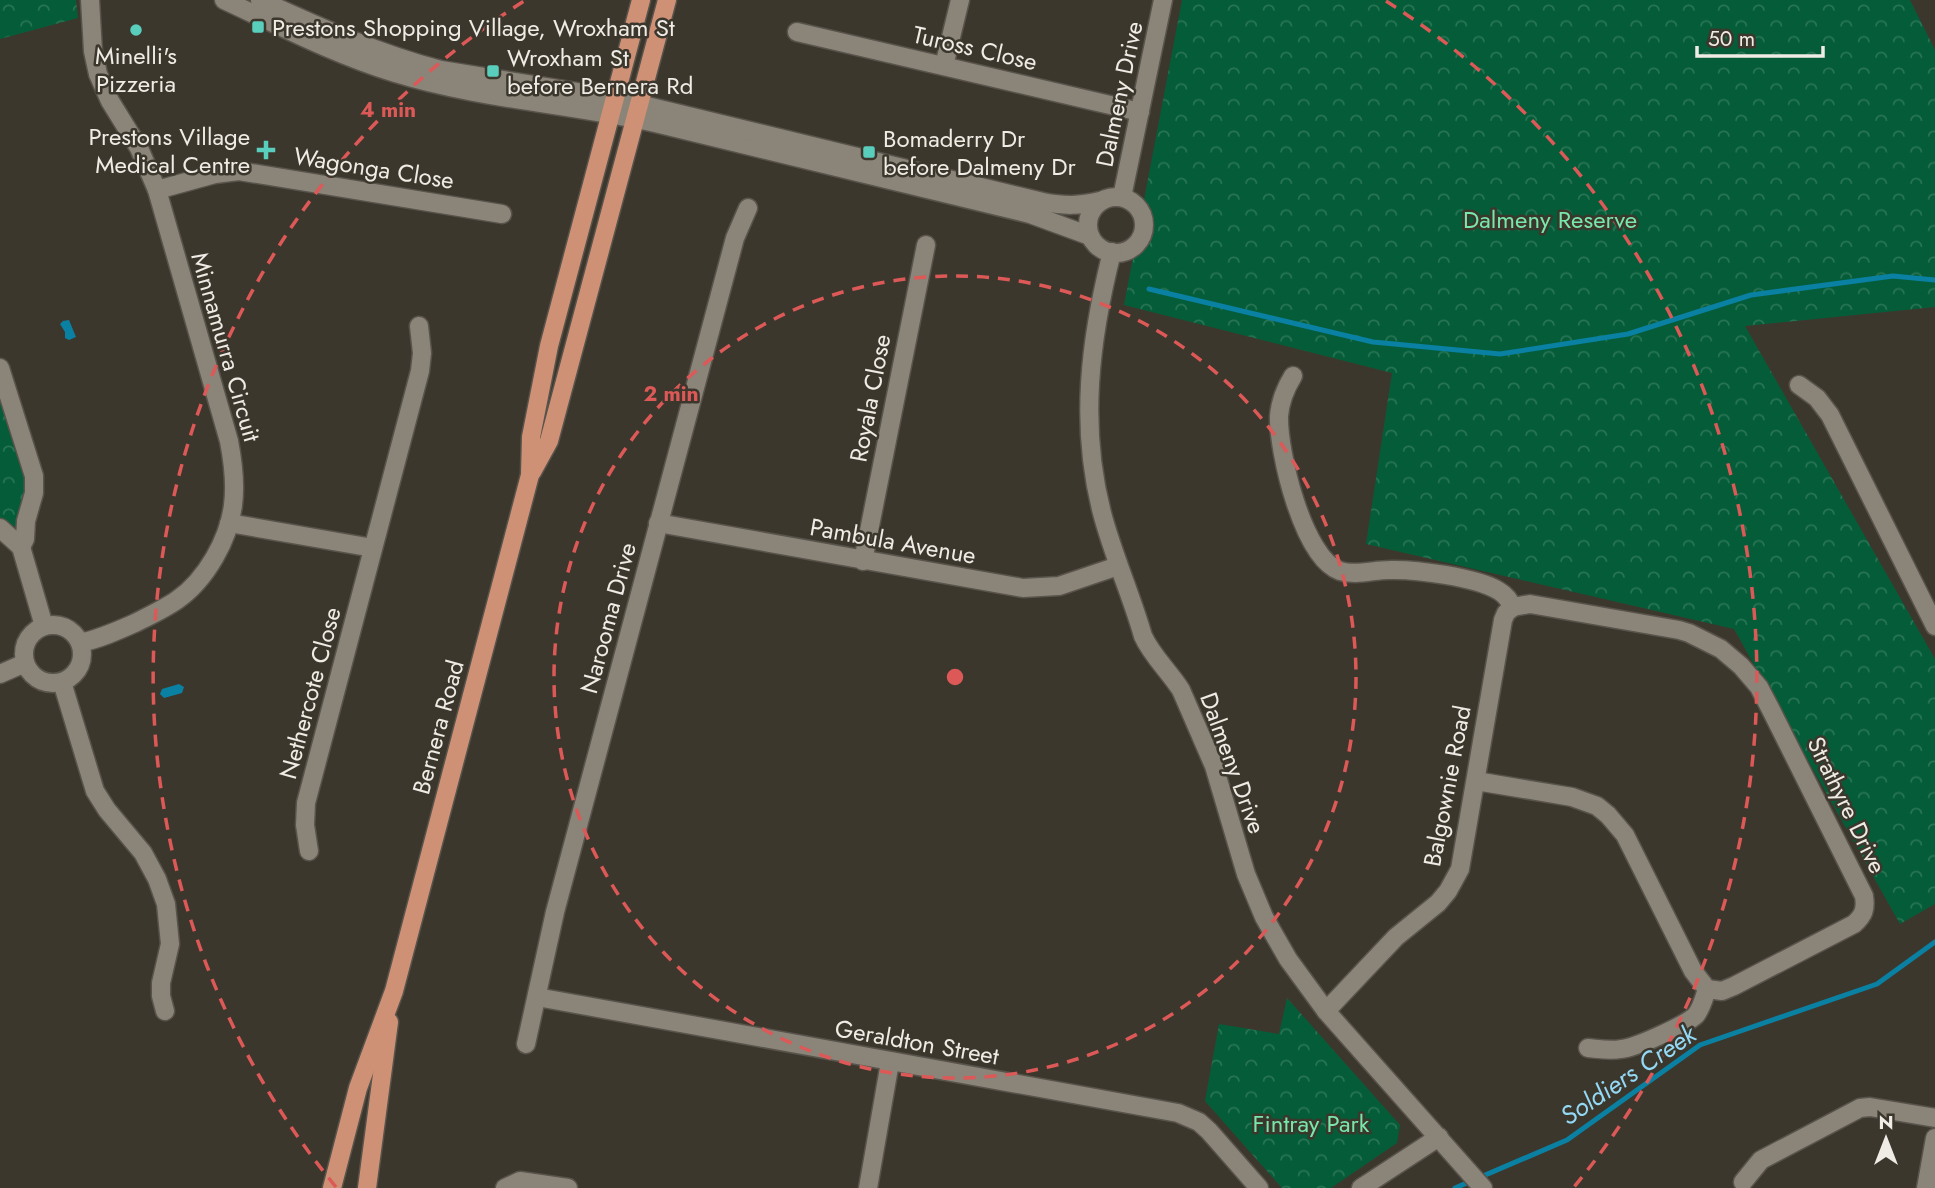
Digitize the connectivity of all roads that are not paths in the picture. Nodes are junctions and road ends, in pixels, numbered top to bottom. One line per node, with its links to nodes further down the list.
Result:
1 (90, 0): 13 (street, Minnamurra Circuit)
2 (224, 0): 10 (street)
3 (260, 0): 10 (street)
4 (641, 0): 10 (main road, Bernera Road)
5 (667, 0): 11 (main road, Bernera Road)
6 (960, 0): 9 (street)
7 (1163, 0): 12 (street, Dalmeny Drive)
8 (797, 32): 9 (street, Tuross Close)
9 (944, 66): 12 (street, Tuross Close)
10 (612, 106): 11 (street); 25 (main road, Bernera Road)
11 (637, 111): 15 (street); 18 (street); 25 (main road, Bernera Road)
12 (1140, 112): 14 (street, Dalmeny Drive)
13 (157, 190): 17 (street, Wagonga Close); 26 (street, Minnamurra Circuit)
14 (1122, 197): 15 (street); 20 (street)
15 (1100, 201): 18 (street)
16 (748, 208): 27 (street, Narooma Drive)
17 (502, 214)
18 (1090, 236): 20 (street)
19 (926, 245): 31 (street, Royala Close)
20 (1112, 252): 32 (street, Dalmeny Drive)
21 (419, 326): 30 (street, Nethercote Close)
22 (0, 368): 29 (street)
23 (1293, 376): 33 (street)
24 (1799, 385): 34 (street)
25 (530, 475): 43 (main road, Bernera Road)
26 (229, 523): 30 (street); 36 (street, Minnamurra Circuit)
27 (658, 523): 31 (street, Pambula Avenue); 44 (street, Narooma Drive)
28 (0, 528): 29 (street)
29 (21, 547): 35 (street)
30 (373, 548): 41 (street, Nethercote Close)
31 (863, 561): 32 (street, Pambula Avenue)
32 (1118, 566): 46 (street, Dalmeny Drive)
33 (1513, 607): 40 (street, Balgownie Road); 42 (street, Strathyre Drive)
34 (1935, 625)
35 (44, 626): 36 (street); 37 (street)
36 (80, 643): 39 (street)
37 (25, 663): 38 (street); 39 (street)
38 (0, 674)
39 (62, 682): 45 (street)
40 (1476, 781): 42 (street); 46 (street, Balgownie Road)
41 (309, 851)
42 (1707, 989): 48 (street)
43 (394, 991): 54 (main road, Bernera Road); 55 (main road, Bernera Road)
44 (537, 997): 47 (street, Narooma Drive); 49 (street, Geraldton Street)
45 (165, 1011)
46 (1326, 1011): 51 (street, Dalmeny Drive)
47 (526, 1045)
48 (1588, 1048)
49 (890, 1062): 58 (street); 59 (street, Geraldton Street)
50 (1935, 1118): 53 (street)
51 (1440, 1137): 60 (street); 61 (street, Dalmeny Drive)
52 (1935, 1138): 62 (street)
53 (1743, 1182)
54 (332, 1188)
55 (367, 1188)
56 (505, 1188): 57 (street)
57 (568, 1188)
58 (868, 1188)
59 (1259, 1188)
60 (1361, 1188)
61 (1483, 1188)
62 (1927, 1188)

